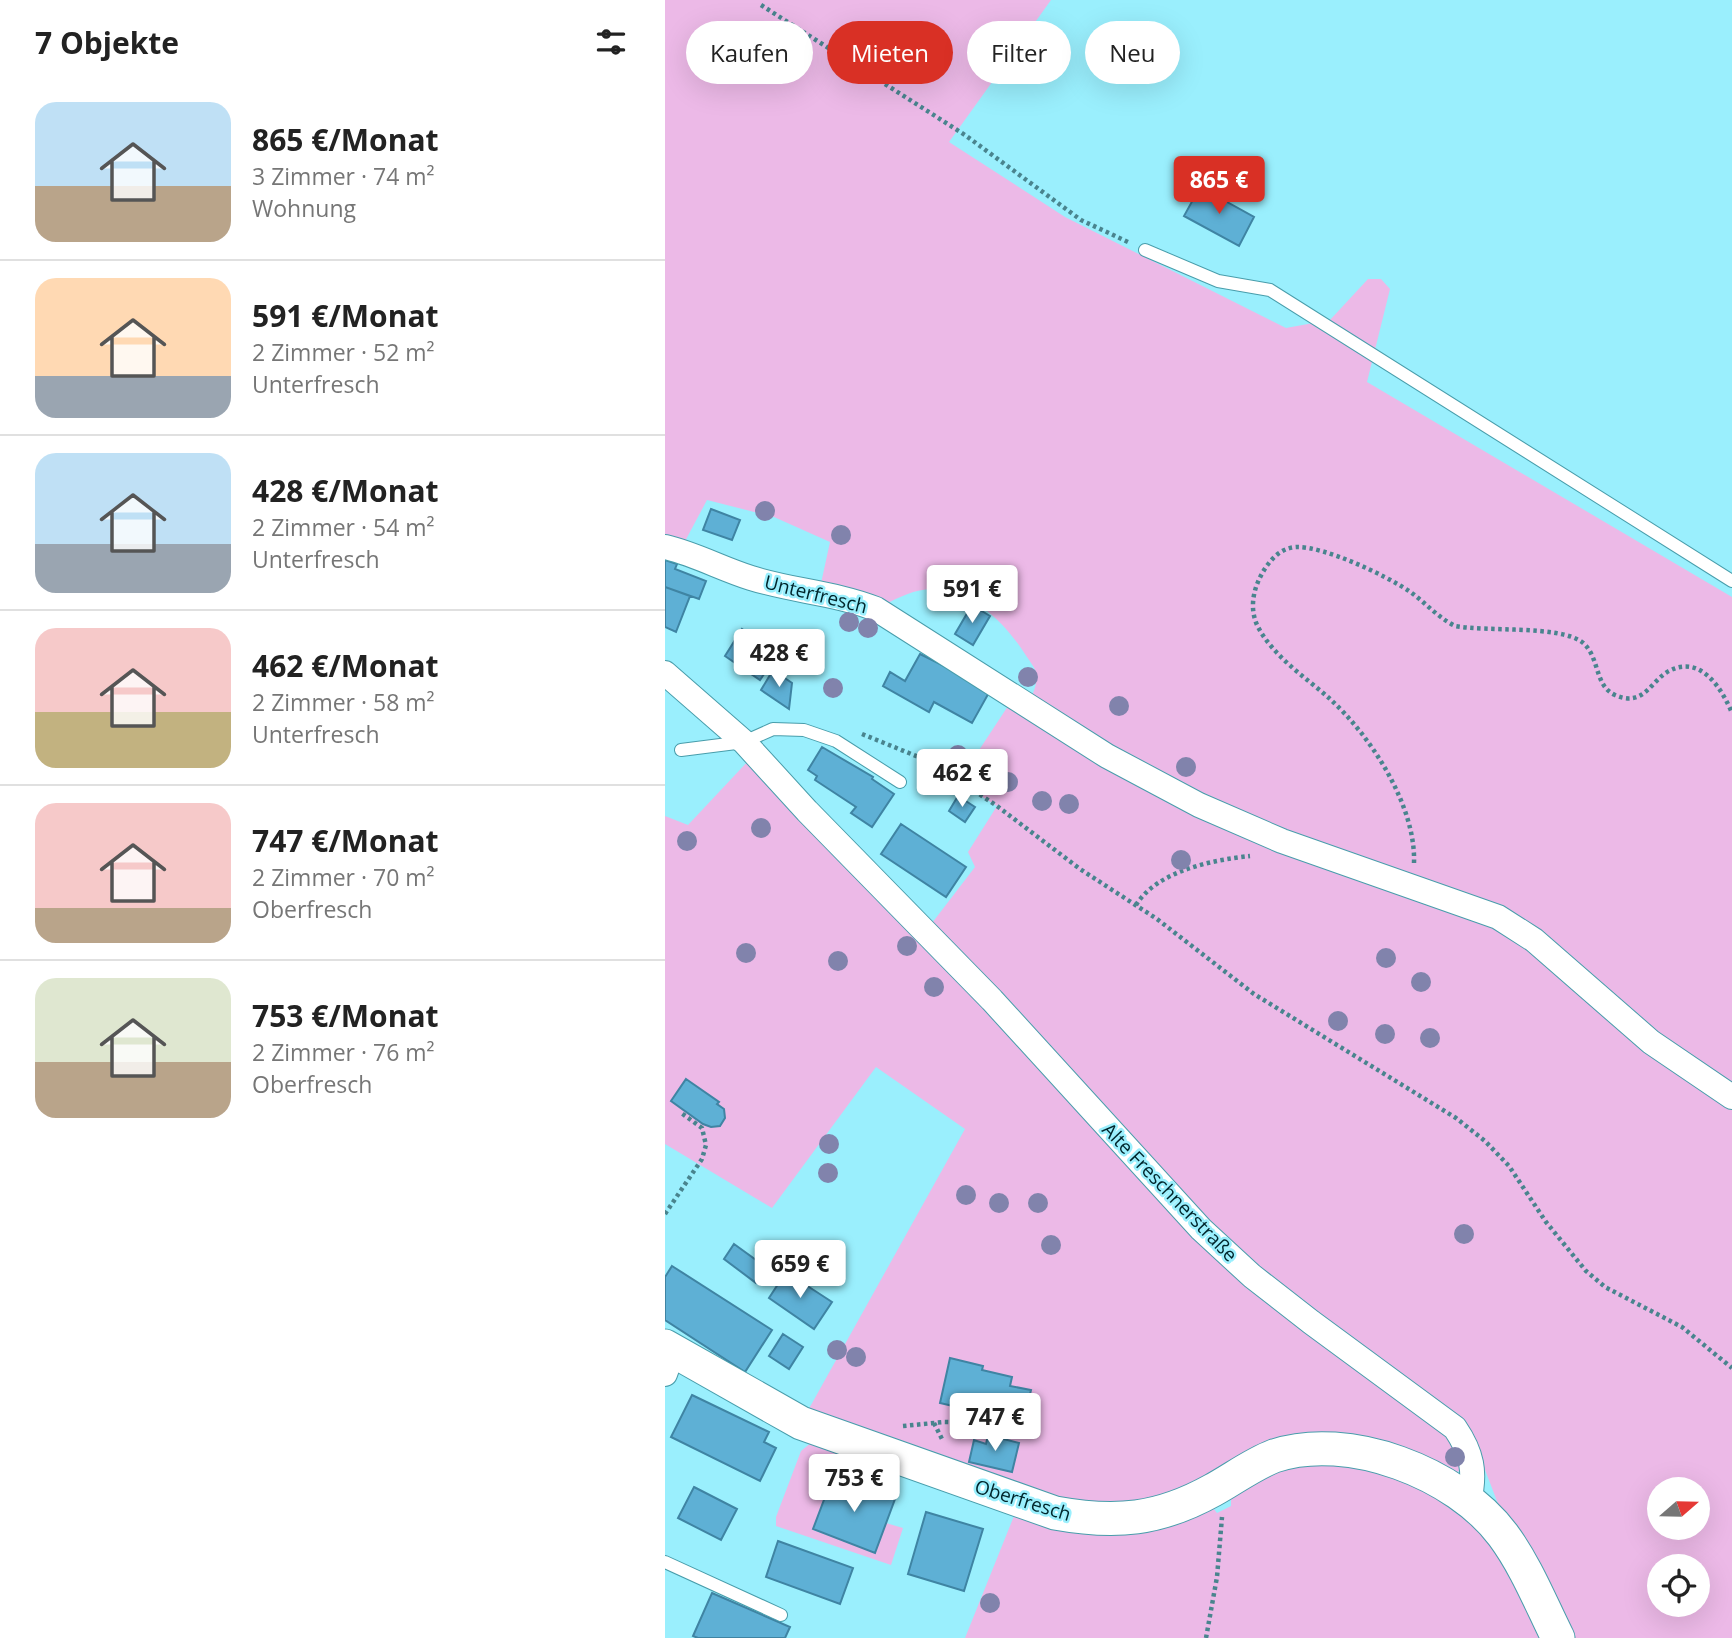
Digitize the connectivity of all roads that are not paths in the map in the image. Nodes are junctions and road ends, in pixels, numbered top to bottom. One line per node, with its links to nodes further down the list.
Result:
1 (1145, 250): 3 (lane)
2 (665, 547): 8 (street, Unterfresch)
3 (1732, 581)
4 (665, 673): 5 (street)
5 (744, 742): 6 (lane); 7 (lane); 10 (street, Alte Freschnerstraße)
6 (681, 750)
7 (900, 782)
8 (1732, 1097)
9 (668, 1357): 10 (street, Oberfresch)
10 (1469, 1501): 13 (street, Oberfresch)
11 (665, 1562): 12 (lane)
12 (781, 1615)
13 (1558, 1638)

